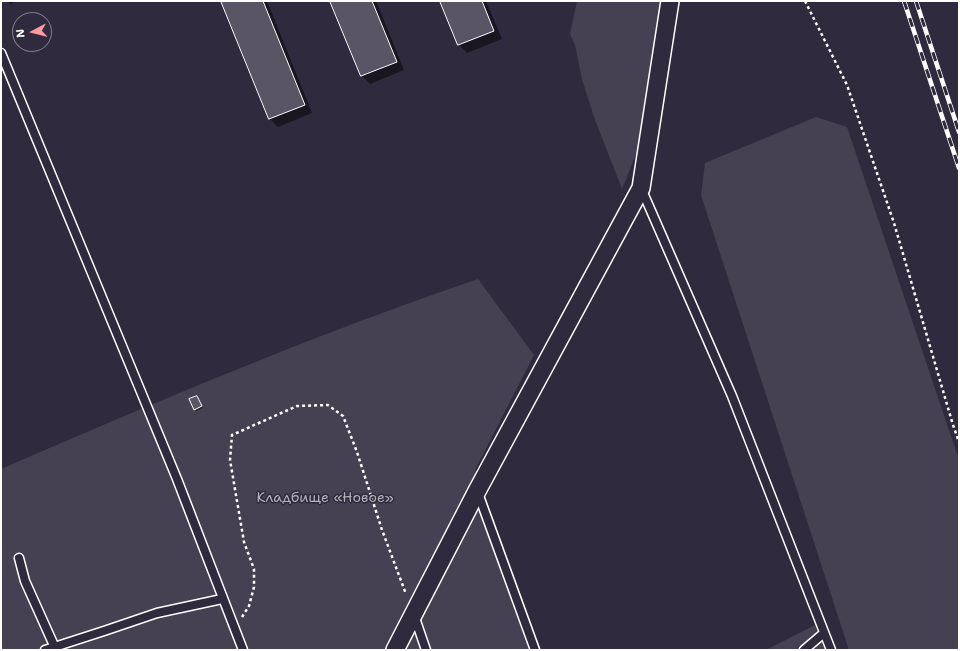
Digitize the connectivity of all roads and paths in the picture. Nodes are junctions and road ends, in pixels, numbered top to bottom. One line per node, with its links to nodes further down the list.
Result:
1 (670, 1): 4 (street)
2 (805, 1): 5 (path)
3 (1, 53): 8 (lane)
4 (641, 188): 6 (street); 11 (lane)
5 (959, 442)
6 (477, 490): 9 (street); 17 (lane)
7 (18, 558): 12 (lane)
8 (222, 599): 10 (lane); 12 (lane)
9 (413, 613): 10 (path); 15 (street); 16 (lane)
10 (234, 630): 14 (lane)
11 (824, 633): 18 (lane); 19 (lane)
12 (55, 648): 13 (lane)
13 (44, 650)
14 (243, 650)
15 (395, 650)
16 (426, 650)
17 (535, 650)
18 (804, 650)
19 (831, 650)

